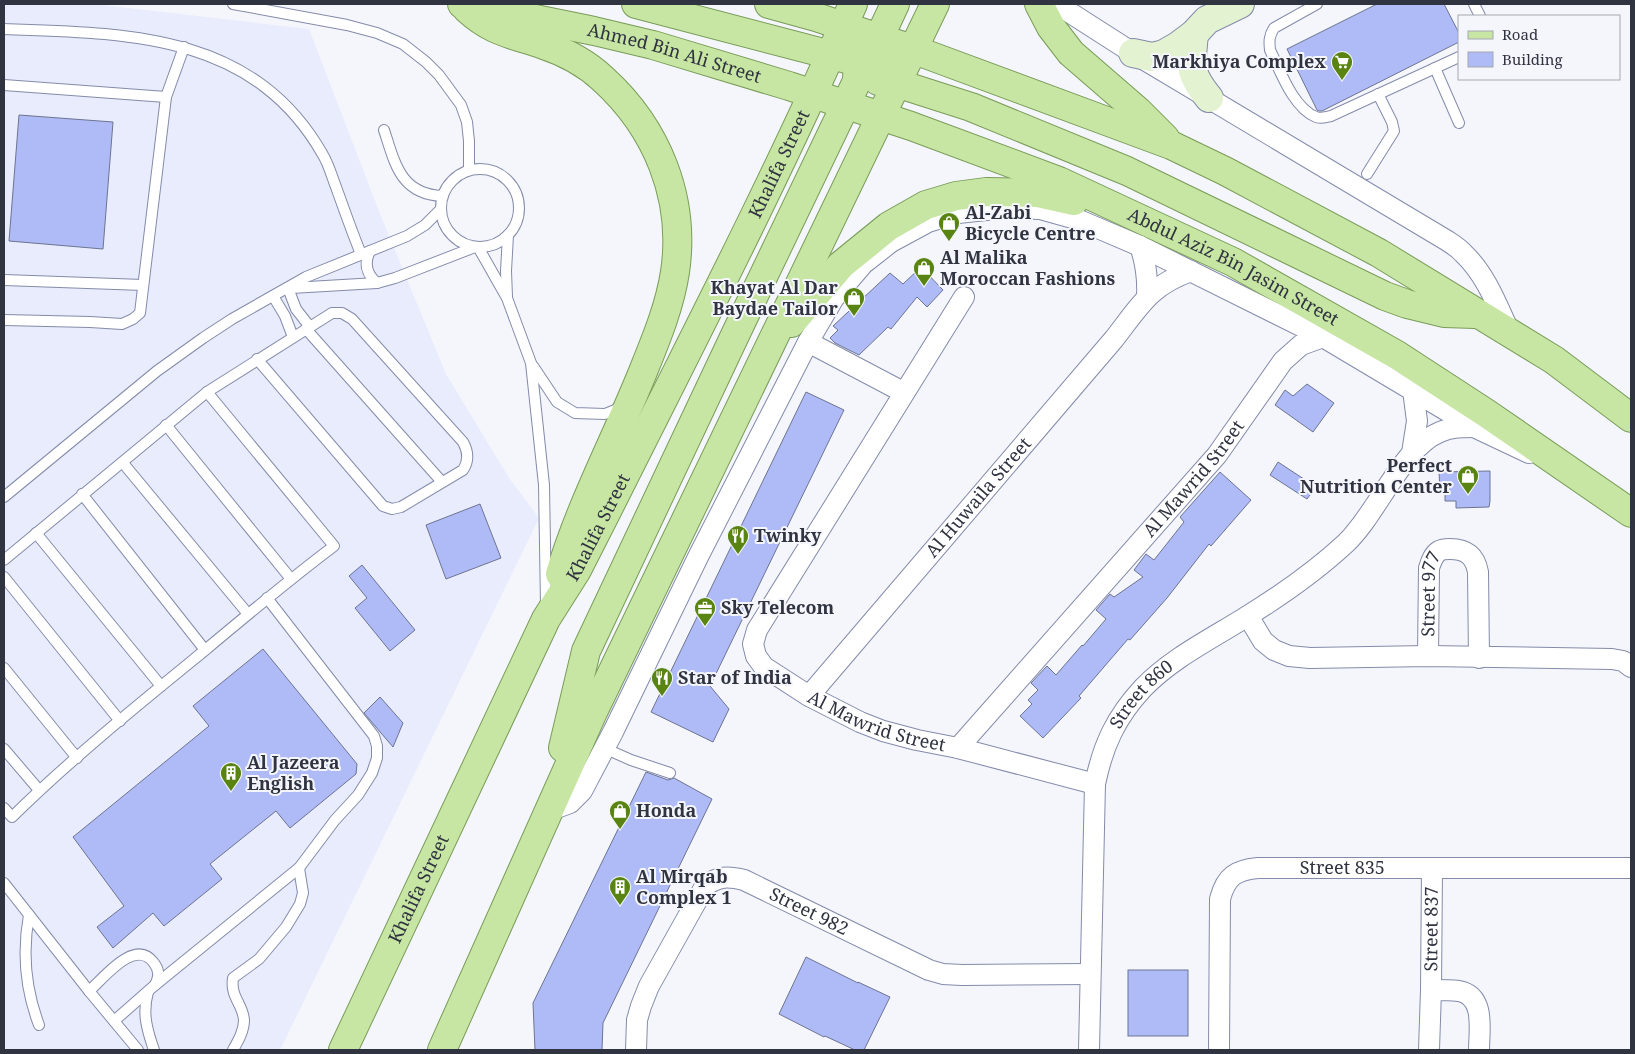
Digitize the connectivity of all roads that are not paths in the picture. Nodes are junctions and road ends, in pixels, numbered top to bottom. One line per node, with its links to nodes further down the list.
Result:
1 (233, 4): 31 (lane)
2 (462, 4): 23 (main road, Ahmed Bin Ali Street); 63 (main road)
3 (636, 4): 17 (main road)
4 (769, 4): 11 (main road)
5 (895, 4): 20 (main road)
6 (935, 4): 15 (main road)
7 (1039, 4): 30 (main road)
8 (1059, 4): 16 (street)
9 (1240, 4): 13 (street)
10 (1317, 4): 24 (lane)
11 (848, 15): 17 (main road, Khalifa Street); 20 (main road)
12 (4, 29): 14 (lane)
13 (1194, 34): 16 (street); 26 (street)
14 (184, 47): 25 (lane); 38 (lane)
15 (912, 49): 20 (main road, Ahmed Bin Ali Street); 21 (main road); 30 (main road)
16 (1133, 53): 26 (street)
17 (830, 55): 20 (main road); 23 (main road, Khalifa Street)
18 (1458, 57): 19 (lane)
19 (1435, 68): 24 (lane); 28 (lane)
20 (862, 72): 21 (main road); 23 (main road, Ahmed Bin Ali Street); 27 (main road); 98 (main road)
21 (896, 83): 27 (main road); 48 (main road)
22 (4, 84): 25 (lane)
23 (812, 94): 81 (main road, Khalifa Street)
24 (1378, 94): 32 (lane)
25 (166, 97): 42 (lane)
26 (1209, 98): 52 (street)
27 (880, 116): 35 (main road, Abdul Aziz Bin Jasim Street); 56 (main road)
28 (1459, 123)
29 (384, 130): 33 (lane)
30 (1172, 145): 48 (main road)
31 (469, 170): 33 (lane); 36 (lane)
32 (1366, 174)
33 (442, 196): 34 (lane)
34 (440, 210): 37 (lane); 38 (lane)
35 (1144, 234): 39 (street, Abdul Aziz Bin Jasim Street); 45 (street); 55 (street, Abdul Aziz Bin Jasim Street); 56 (main road); 69 (main road, Abdul Aziz Bin Jasim Street)
36 (508, 235): 37 (lane); 47 (lane)
37 (477, 247): 41 (lane); 47 (lane)
38 (365, 253): 41 (lane); 43 (lane)
39 (1191, 271): 45 (street, Al Huwaila Street); 49 (street, Abdul Aziz Bin Jasim Street)
40 (4, 280): 42 (lane)
41 (377, 283): 43 (lane)
42 (143, 285): 50 (lane)
43 (288, 288): 44 (lane); 51 (lane)
44 (272, 296): 53 (lane); 72 (lane)
45 (1147, 296): 88 (street, Al Huwaila Street)
46 (964, 297): 62 (street, Al Mawrid Street)
47 (507, 298): 59 (lane)
48 (1479, 314): 52 (main road)
49 (1282, 316): 54 (street, Abdul Aziz Bin Jasim Street); 58 (street, Al Mawrid Street)
50 (4, 320)
51 (308, 328): 53 (lane); 70 (lane); 70 (lane)
52 (1510, 331): 64 (main road)
53 (294, 336): 57 (lane)
54 (1324, 337): 58 (street, Al Mawrid Street); 60 (street, Abdul Aziz Bin Jasim Street)
55 (808, 342): 62 (street); 90 (street)
56 (766, 351): 98 (main road)
57 (257, 359): 61 (lane); 70 (lane)
58 (1283, 361): 91 (street, Al Mawrid Street)
59 (531, 363): 63 (lane); 81 (lane)
60 (1413, 390): 66 (street, Abdul Aziz Bin Jasim Street); 67 (street, Street 860)
61 (207, 392): 65 (lane); 77 (lane)
62 (903, 392): 88 (street, Al Mawrid Street)
63 (630, 404): 81 (main road)
64 (1631, 418)
65 (166, 425): 68 (lane); 77 (lane)
66 (1474, 427): 67 (street, Street 860); 69 (street, Abdul Aziz Bin Jasim Street)
67 (1412, 453): 80 (street, Street 860)
68 (123, 462): 71 (lane); 79 (lane)
69 (1562, 465): 73 (main road, Abdul Aziz Bin Jasim Street)
70 (442, 482)
71 (82, 494): 74 (lane); 82 (lane)
72 (4, 497)
73 (1631, 513)
74 (36, 533): 75 (lane); 87 (lane)
75 (4, 560)
76 (4, 577): 89 (lane)
77 (291, 579): 78 (lane)
78 (267, 598): 79 (lane); 99 (lane)
79 (248, 614): 82 (lane)
80 (1248, 616): 83 (street, Street 977); 95 (street, Street 860)
81 (546, 619): 114 (main road, Khalifa Street)
82 (205, 650): 87 (lane)
83 (1428, 656): 84 (street, Street 977); 84 (street, Street 977)
84 (1479, 658): 85 (street, Street 977)
85 (1631, 667)
86 (4, 668): 93 (lane)
87 (161, 686): 89 (lane)
88 (809, 696): 91 (street, Al Mawrid Street)
89 (120, 721): 93 (lane)
90 (604, 748): 94 (lane); 98 (street)
91 (958, 748): 95 (street, Al Mawrid Street)
92 (4, 749): 96 (lane)
93 (77, 758): 96 (lane)
94 (670, 773)
95 (1095, 784): 104 (street, Street 860)
96 (39, 790): 97 (lane)
97 (4, 808)
98 (548, 811): 110 (main road)
99 (299, 868): 105 (lane); 113 (lane)
100 (1432, 868): 101 (street, Street 835); 106 (street, Street 837); 117 (street, Street 835)
101 (1631, 868)
102 (4, 883): 103 (lane)
103 (29, 914): 107 (lane); 109 (lane)
104 (1090, 974): 115 (street, Street 982); 116 (street, Street 860)
105 (152, 988): 107 (lane); 108 (lane); 112 (lane)
106 (1431, 990): 118 (street, Street 837); 119 (street, Street 837)
107 (89, 992): 108 (lane)
108 (114, 1021): 111 (lane)
109 (39, 1024)
110 (444, 1049)
111 (138, 1050)
112 (154, 1050)
113 (233, 1050)
114 (344, 1050)
115 (636, 1050)
116 (1089, 1050)
117 (1219, 1050)
118 (1429, 1050)
119 (1479, 1050)

